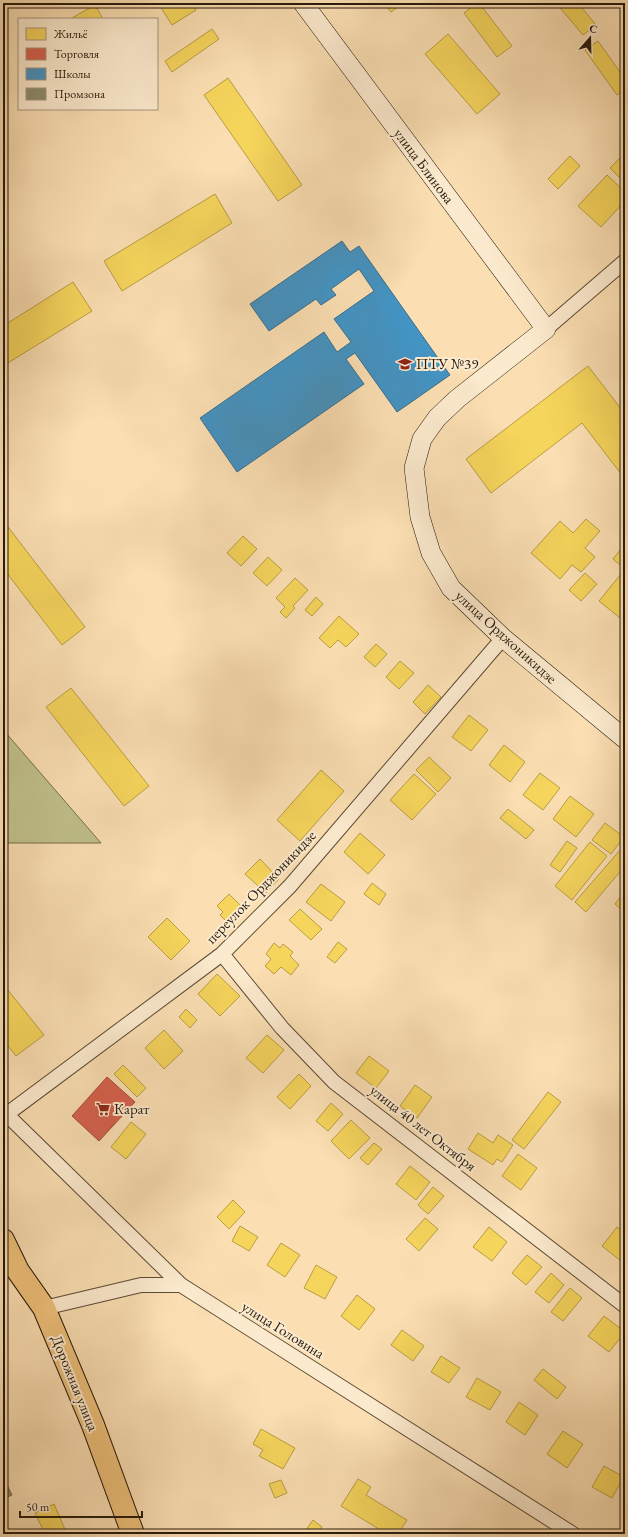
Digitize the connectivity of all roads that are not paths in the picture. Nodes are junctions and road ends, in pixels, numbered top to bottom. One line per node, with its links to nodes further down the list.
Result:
1 (303, 3): 3 (main road, улица Блинова)
2 (625, 261): 3 (street)
3 (546, 329): 4 (main road, улица Орджоникидзе)
4 (503, 638): 5 (main road, улица Орджоникидзе); 6 (street, переулок Орджоникидзе)
5 (625, 739)
6 (222, 954): 7 (street, переулок Орджоникидзе); 10 (street, улица 40 лет Октября)
7 (4, 1115): 9 (street, улица Головина)
8 (3, 1240): 11 (main road, Дорожная улица)
9 (181, 1285): 11 (street); 13 (street, улица Головина)
10 (625, 1306)
11 (44, 1308): 12 (main road, Дорожная улица)
12 (133, 1534)
13 (574, 1534)

